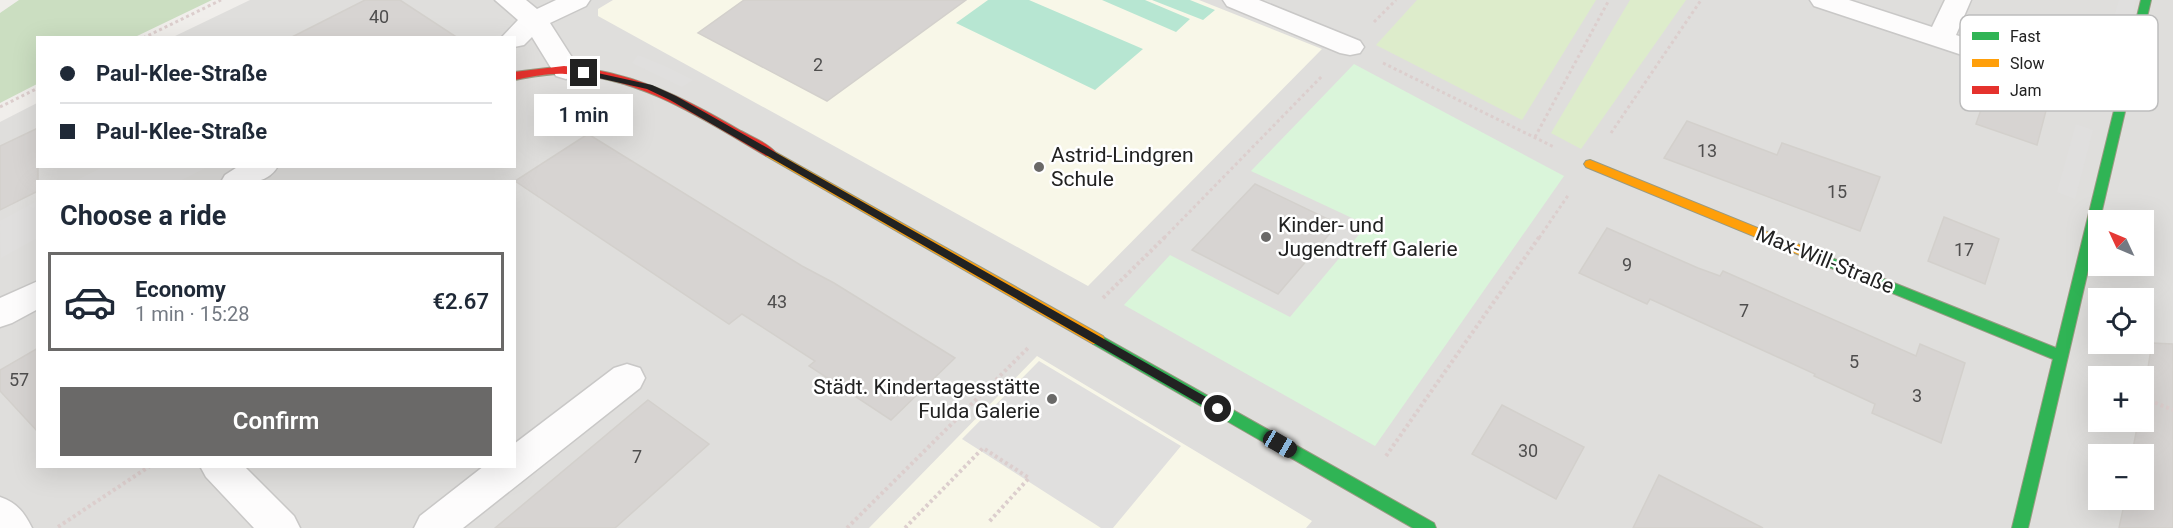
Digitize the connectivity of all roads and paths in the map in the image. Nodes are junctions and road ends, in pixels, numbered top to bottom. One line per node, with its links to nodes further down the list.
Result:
1 (221, 0): 13 (path)
2 (508, 0): 12 (street)
3 (577, 0): 12 (street)
4 (1236, 0): 16 (street)
5 (1396, 0): 16 (path)
6 (1609, 0): 16 (path)
7 (1701, 0): 22 (path)
8 (1823, 0): 14 (street)
9 (1958, 0): 14 (street)
10 (2146, 0): 11 (street)
11 (2143, 15)
12 (524, 30): 17 (street)
13 (147, 36)
14 (1940, 39): 15 (street)
15 (1960, 46)
16 (1350, 47): 26 (path)
17 (566, 70): 18 (street); 46 (street)
18 (516, 76)
19 (36, 89): 20 (path)
20 (0, 106)
21 (2120, 111): 29 (street)
22 (1590, 164): 29 (street, Max-Will-Straße); 33 (path)
23 (260, 168): 24 (street)
24 (239, 180)
25 (36, 294): 27 (street)
26 (1100, 300)
27 (0, 314)
28 (1038, 341): 44 (path)
29 (2060, 356): 47 (street)
30 (627, 378): 34 (street)
31 (2154, 402): 32 (path)
32 (2173, 410)
33 (1385, 457)
34 (516, 464)
35 (147, 468): 41 (path)
36 (221, 468): 42 (street)
37 (511, 468): 43 (street)
38 (0, 514): 40 (street)
39 (988, 523): 45 (path)
40 (12, 528)
41 (56, 528)
42 (280, 528)
43 (434, 528)
44 (847, 528)
45 (905, 528)
46 (1428, 528)
47 (2020, 528)

